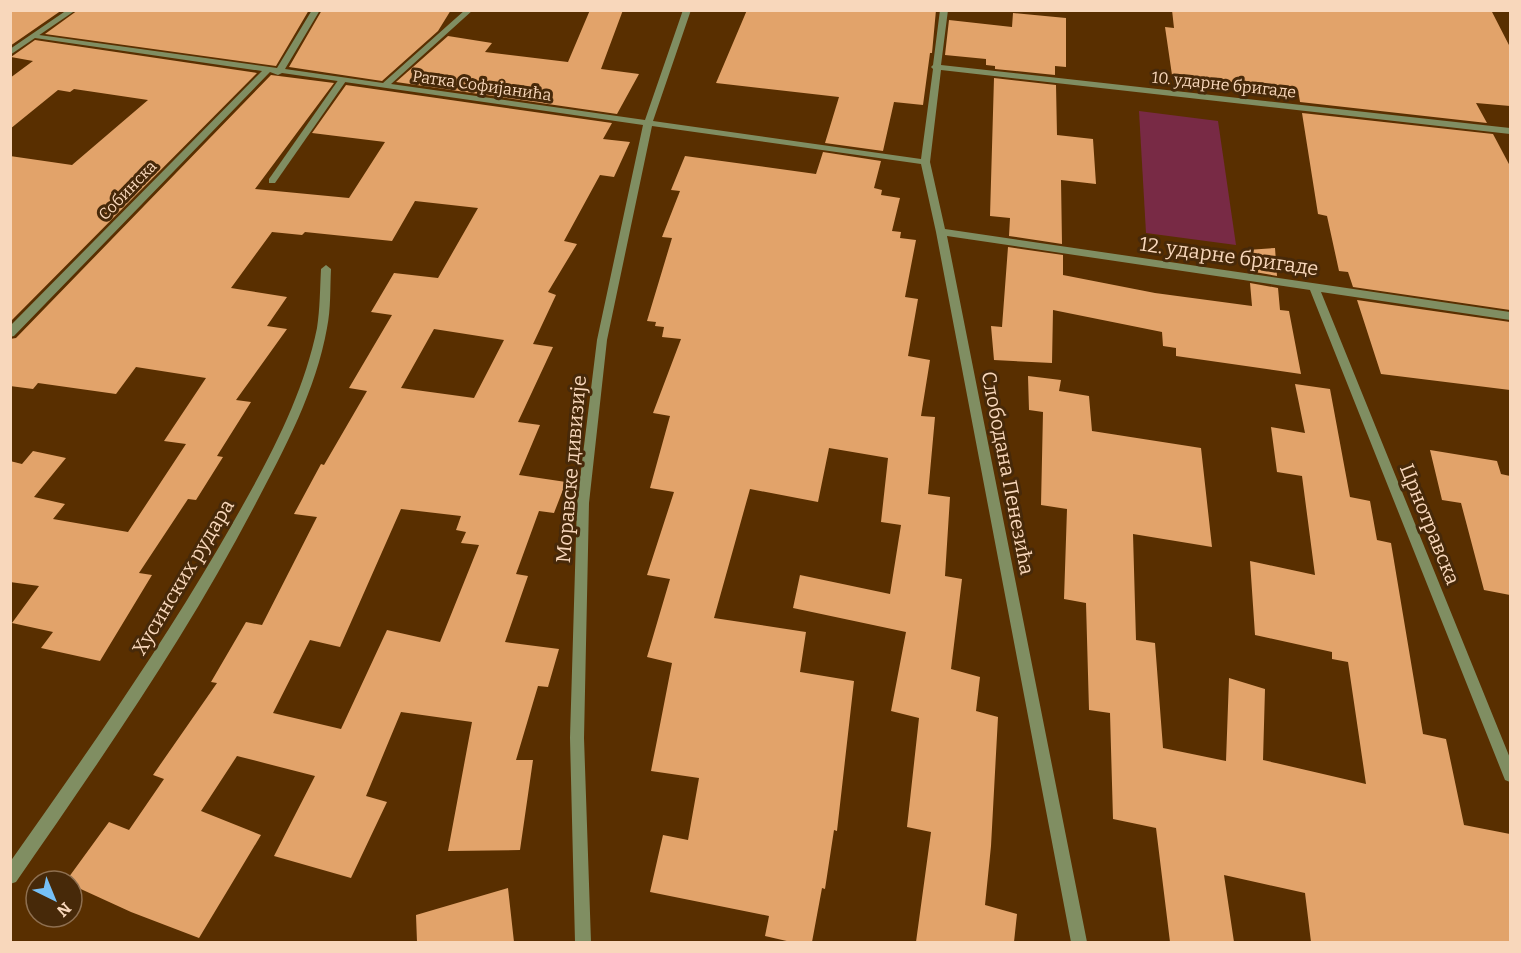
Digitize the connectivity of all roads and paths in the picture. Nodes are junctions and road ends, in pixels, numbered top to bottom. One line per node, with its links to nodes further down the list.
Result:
1 (73, 10): 6 (street)
2 (316, 10): 10 (street)
3 (470, 10): 12 (street)
4 (687, 10): 13 (street, Моравске дивизије)
5 (944, 10): 8 (street, Слободана Пенезића)
6 (35, 36): 7 (street); 9 (street, Ратка Софијанића)
7 (10, 53)
8 (935, 67): 14 (street, 10. ударне бригаде); 15 (street, Слободана Пенезића)
9 (266, 71): 10 (street, Ратка Софијанића); 21 (street, Собинска)
10 (278, 73): 11 (street, Ратка Софијанића)
11 (342, 81): 12 (street, Ратка Софијанића); 16 (street)
12 (384, 86): 13 (street, Ратка Софијанића)
13 (648, 124): 15 (street, Ратка Софијанића); 24 (street, Моравске дивизије)
14 (1510, 131)
15 (925, 162): 17 (street, Слободана Пенезића)
16 (272, 181)
17 (941, 232): 19 (street, 12. ударне бригаде); 25 (street, Слободана Пенезића)
18 (326, 269): 23 (street, Хусинских рудара)
19 (1314, 287): 20 (street, 12. ударне бригаде); 22 (street, Црнотравска)
20 (1510, 316)
21 (10, 333)
22 (1510, 775)
23 (10, 876)
24 (583, 942)
25 (1079, 942)

